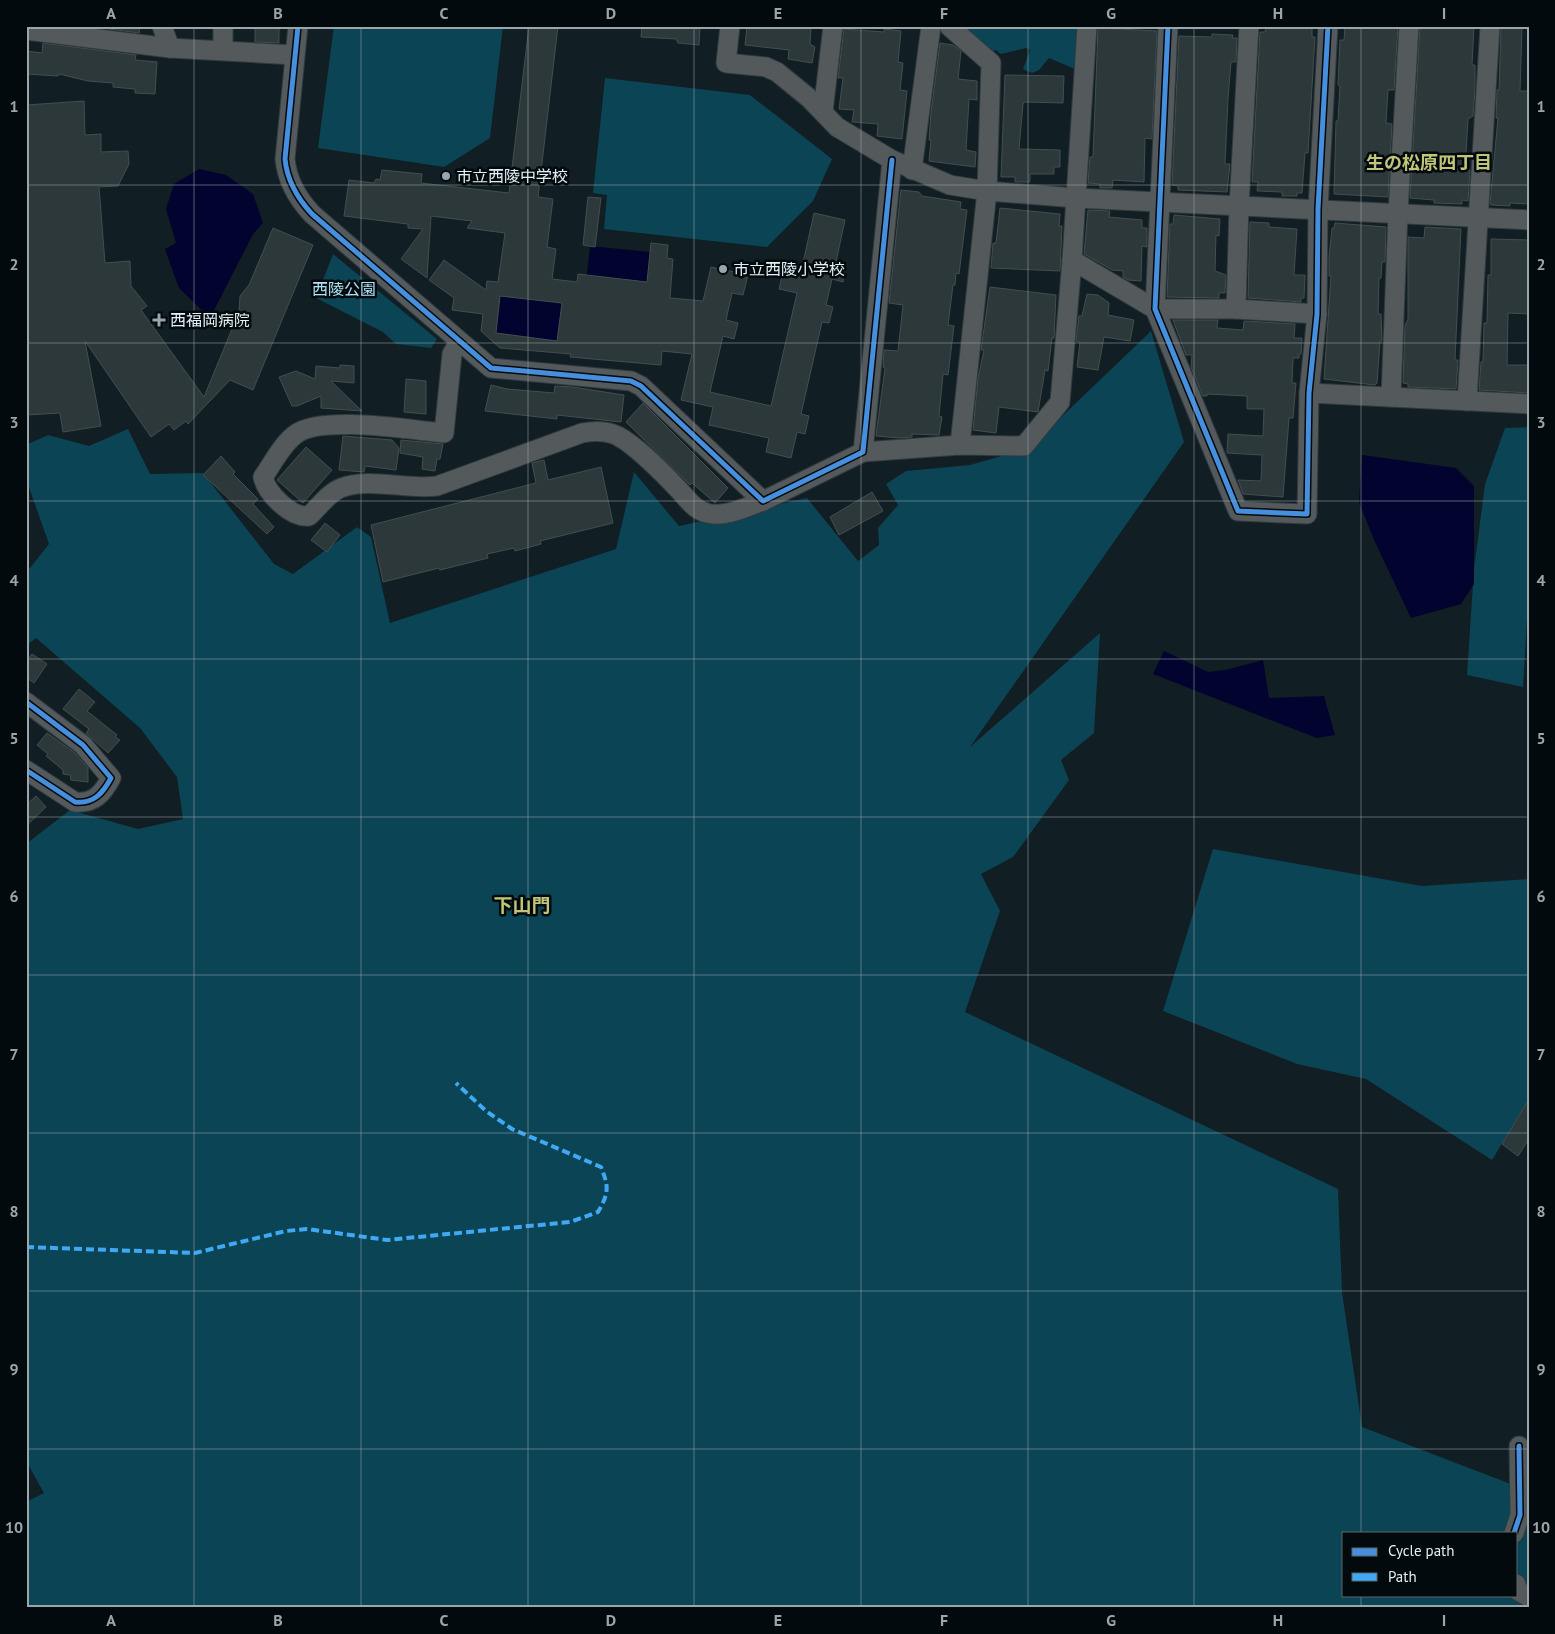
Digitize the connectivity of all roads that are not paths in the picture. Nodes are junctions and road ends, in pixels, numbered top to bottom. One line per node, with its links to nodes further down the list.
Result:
1 (162, 26): 15 (street)
2 (222, 26): 16 (street)
3 (298, 26): 17 (street)
4 (730, 26): 18 (street)
5 (833, 26): 18 (street)
6 (931, 26): 20 (street)
7 (948, 26): 21 (street)
8 (1087, 26): 22 (street)
9 (1168, 26): 23 (street)
10 (1249, 26): 24 (street)
11 (1328, 26): 25 (street)
12 (1409, 26): 26 (street)
13 (1490, 26): 27 (street)
14 (26, 30): 15 (street)
15 (170, 48): 16 (street)
16 (223, 50): 17 (street)
17 (294, 55): 33 (street)
18 (822, 112): 19 (street)
19 (892, 160): 20 (street); 39 (street)
20 (912, 170): 21 (street)
21 (987, 191): 22 (street); 38 (street)
22 (1076, 198): 23 (street); 29 (street)
23 (1159, 202): 24 (street); 30 (street)
24 (1239, 206): 25 (street); 31 (street)
25 (1318, 209): 26 (street); 32 (street)
26 (1398, 213): 27 (street); 35 (street)
27 (1479, 217): 28 (street); 36 (street)
28 (1529, 220)
29 (1072, 260): 30 (street); 38 (street)
30 (1155, 309): 31 (street); 34 (street)
31 (1236, 309): 32 (street)
32 (1317, 314): 34 (street)
33 (459, 342): 40 (street); 40 (street)
34 (1309, 392): 35 (street)
35 (1391, 397): 36 (street)
36 (1467, 401): 37 (street)
37 (1529, 404)
38 (960, 445): 39 (street)
39 (863, 452): 40 (street)
40 (763, 501)
41 (26, 702): 42 (street)
42 (26, 770)
43 (1519, 1446): 44 (street)
44 (1514, 1532)
45 (1518, 1591): 46 (street)
46 (1529, 1597)

